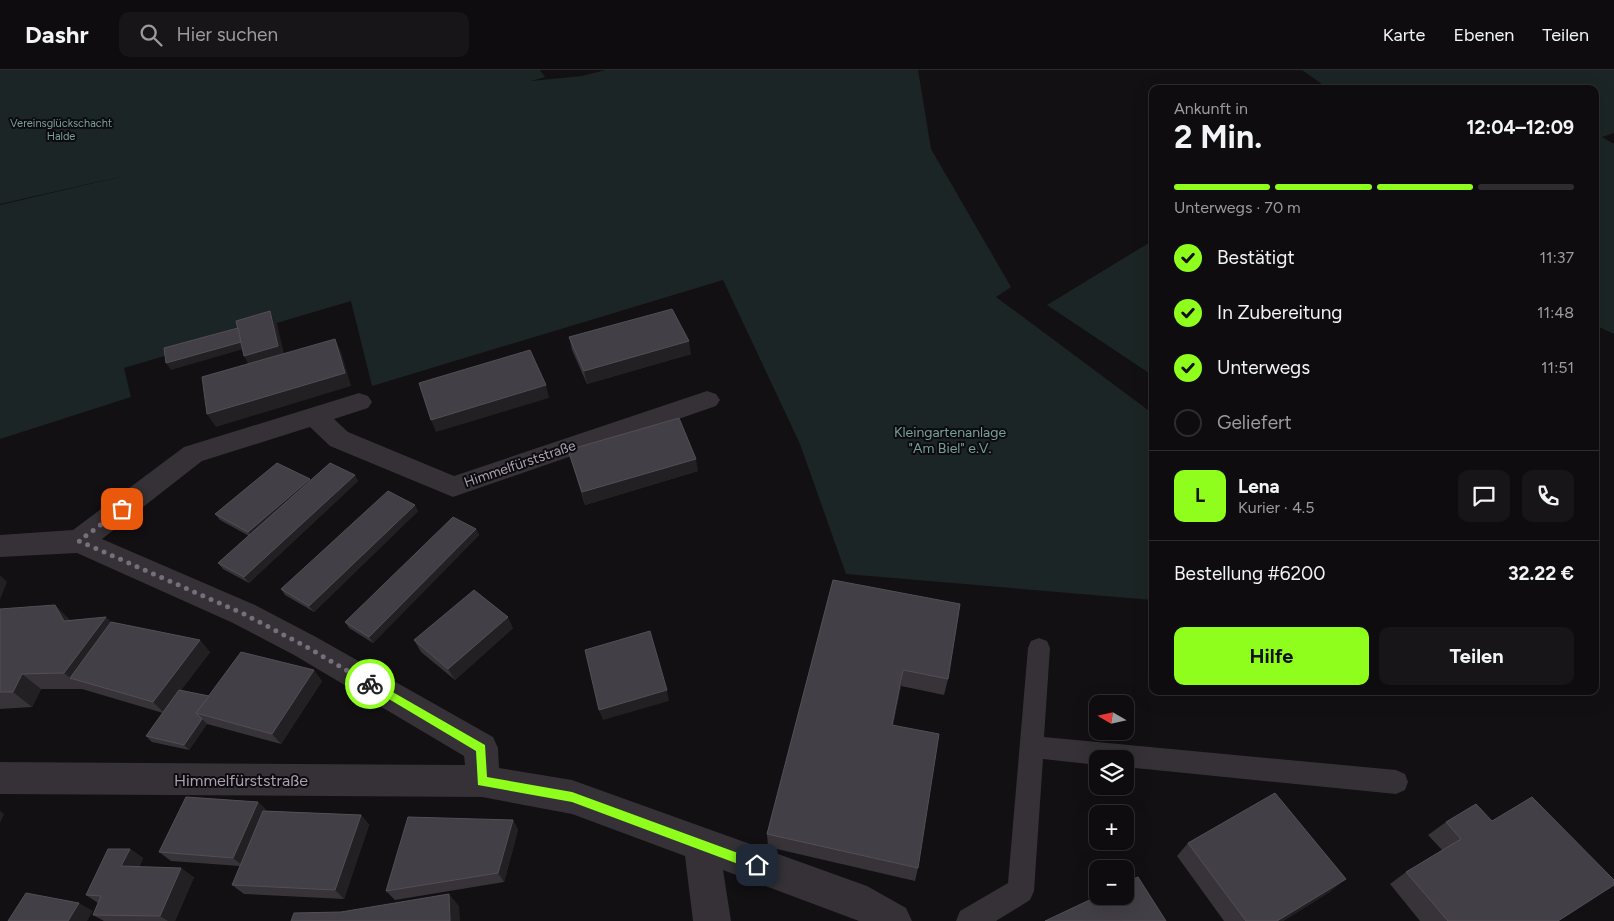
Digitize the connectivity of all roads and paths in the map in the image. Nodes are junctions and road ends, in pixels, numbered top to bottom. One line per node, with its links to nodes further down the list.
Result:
1 (707, 400): 3 (street, Himmelfürststraße)
2 (359, 402): 3 (street)
3 (315, 417): 4 (street)
4 (79, 541): 5 (street); 9 (street)
5 (0, 546)
6 (1039, 648): 7 (lane)
7 (1031, 746): 10 (lane); 14 (lane)
8 (0, 778): 9 (street, Himmelfürststraße)
9 (482, 781): 11 (street, Himmelfürststraße)
10 (1396, 782)
11 (702, 846): 12 (street); 13 (street, Himmelfürststraße)
12 (712, 921)
13 (893, 921)
14 (970, 921)

